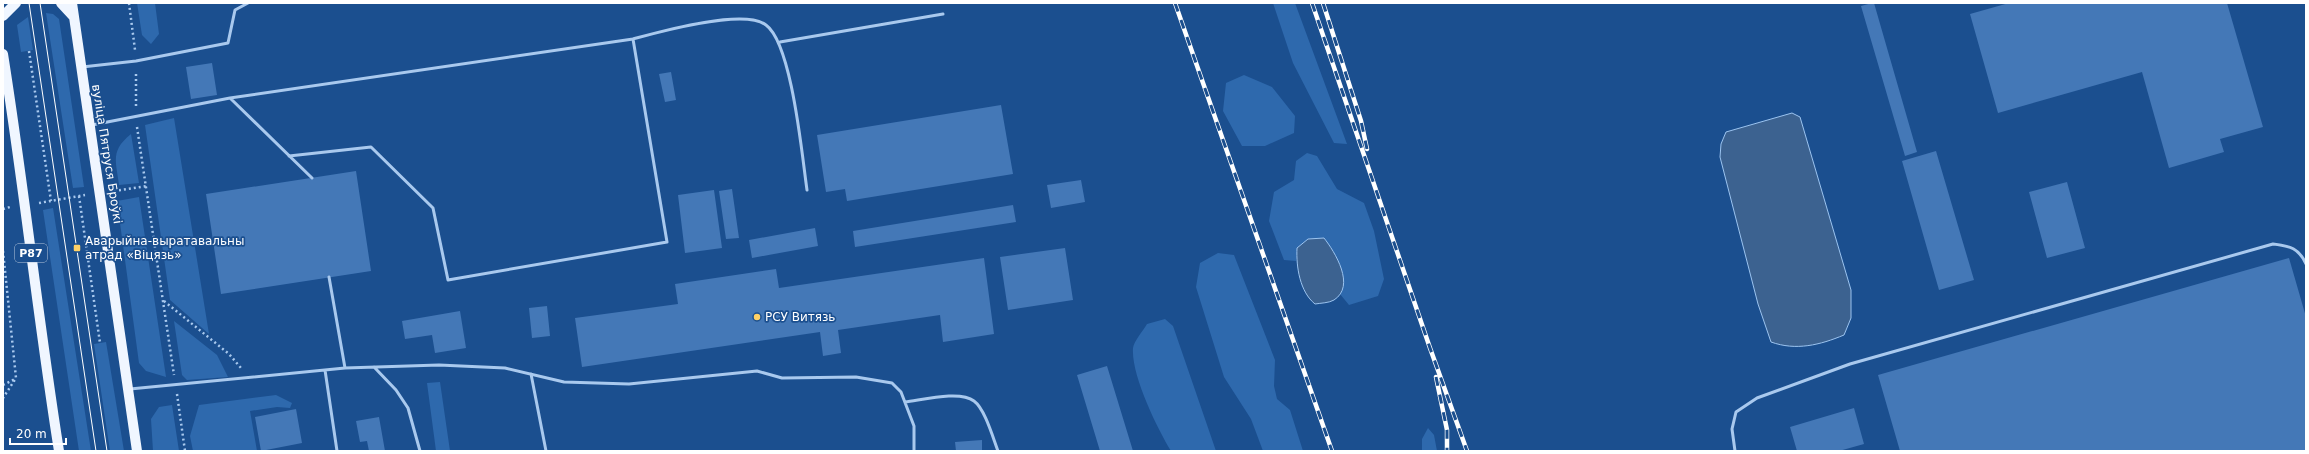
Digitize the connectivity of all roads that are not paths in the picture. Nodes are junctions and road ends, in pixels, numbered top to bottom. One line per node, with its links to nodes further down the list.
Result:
1 (16, 3): 6 (main road)
2 (61, 3): 7 (main road)
3 (72, 3): 7 (main road, вуліца Пятруся Броўкі)
4 (248, 3): 11 (lane)
5 (943, 14): 9 (lane)
6 (3, 16)
7 (74, 18): 11 (main road, вуліца Пятруся Броўкі)
8 (633, 39): 9 (lane); 12 (lane); 14 (lane)
9 (780, 42): 16 (lane)
10 (3, 54): 25 (main road, Р87)
11 (81, 67): 13 (main road, вуліца Пятруся Броўкі)
12 (230, 98): 13 (lane); 14 (lane)
13 (90, 126): 23 (main road, вуліца Пятруся Броўкі)
14 (290, 156): 15 (lane)
15 (312, 178)
16 (807, 190)
17 (2306, 264): 32 (lane)
18 (329, 277): 20 (lane)
19 (373, 367): 20 (lane); 22 (lane); 28 (lane)
20 (345, 368): 21 (lane)
21 (325, 370): 23 (lane); 27 (lane)
22 (531, 374): 24 (lane); 29 (lane)
23 (128, 389): 26 (main road, вуліца Пятруся Броўкі)
24 (905, 402): 30 (lane); 31 (lane)
25 (59, 451)
26 (137, 451)
27 (337, 451)
28 (420, 451)
29 (546, 451)
30 (914, 451)
31 (998, 451)
32 (1735, 451)

